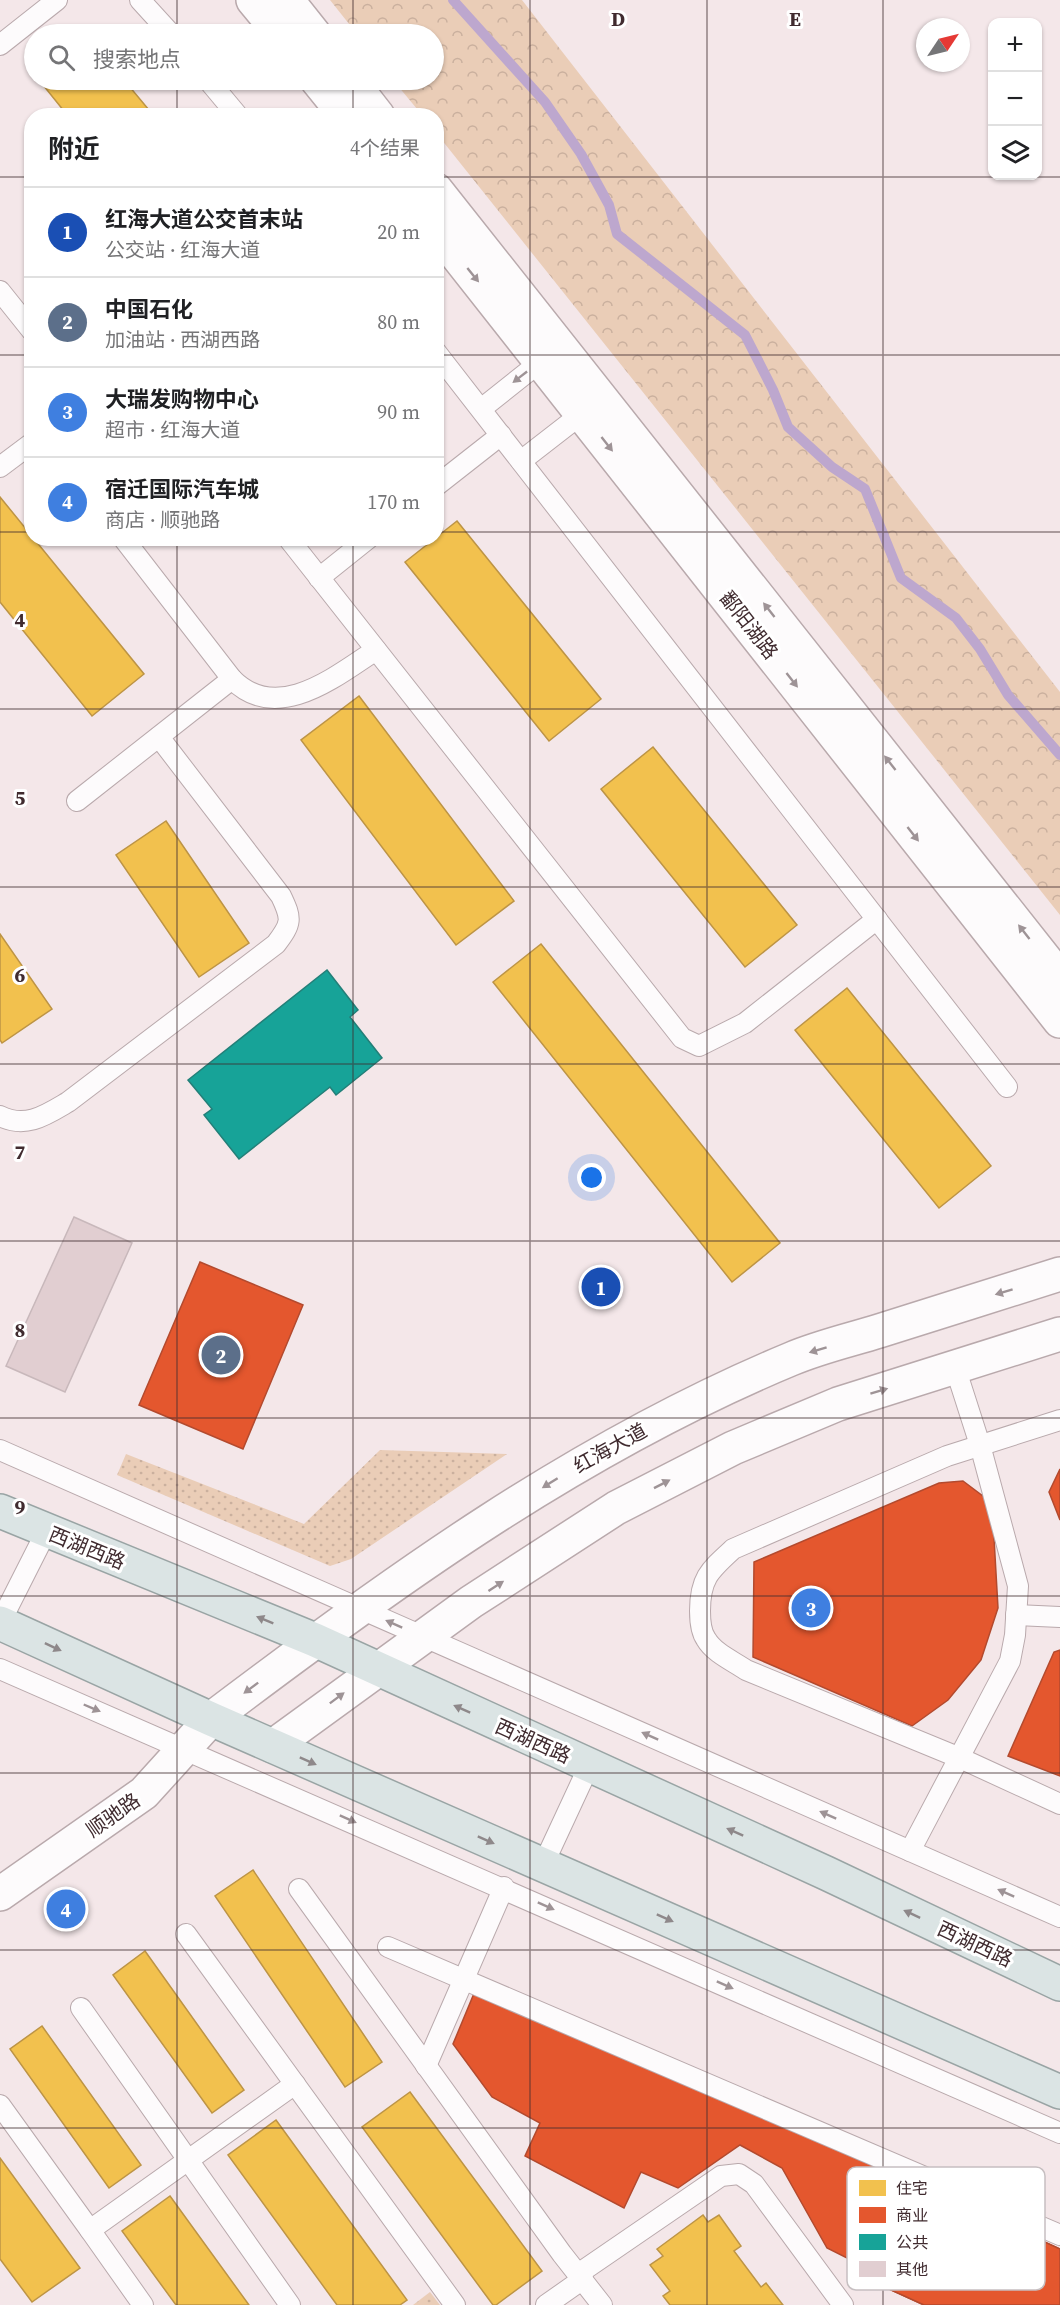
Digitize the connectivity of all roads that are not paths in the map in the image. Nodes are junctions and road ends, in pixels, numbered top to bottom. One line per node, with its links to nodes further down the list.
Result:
1 (57, 0): 5 (lane)
2 (140, 0): 6 (lane)
3 (253, 0): 7 (street)
4 (287, 0): 8 (street)
5 (27, 24)
6 (162, 24)
7 (273, 24)
8 (306, 24)
9 (24, 26): 10 (lane)
10 (0, 45)
11 (216, 90): 14 (lane)
12 (325, 90): 15 (street)
13 (358, 90): 16 (street)
14 (231, 108)
15 (340, 108)
16 (372, 108)
17 (444, 200): 21 (street, 鄱阳湖路)
18 (444, 238): 21 (street, 鄱阳湖路, one-way to 21)
19 (0, 291): 20 (lane)
20 (24, 321)
21 (551, 353): 23 (street, 鄱阳湖路); 24 (lane, one-way to 24)
22 (444, 362): 24 (lane)
23 (592, 406): 27 (lane); 39 (street, 鄱阳湖路, one-way to 23); 40 (street, 鄱阳湖路, one-way to 40)
24 (481, 409): 25 (lane)
25 (501, 435): 27 (lane); 29 (lane)
26 (24, 449): 28 (lane)
27 (521, 461): 38 (lane)
28 (0, 467)
29 (444, 480)
30 (129, 546): 35 (lane)
31 (294, 546): 33 (lane)
32 (359, 546): 33 (lane)
33 (319, 578): 34 (lane)
34 (376, 650): 35 (lane); 38 (lane)
35 (232, 679): 36 (lane)
36 (159, 737): 37 (lane); 42 (lane)
37 (77, 801)
38 (877, 919): 41 (lane)
39 (1060, 978)
40 (1060, 1021)
41 (1007, 1088)
42 (0, 1116)
43 (1060, 1274): 51 (street, 红海大道, one-way to 51)
44 (1060, 1334): 45 (street)
45 (955, 1367): 47 (lane); 55 (street, one-way to 45)
46 (1060, 1420): 47 (lane)
47 (980, 1446): 52 (lane); 62 (lane)
48 (0, 1450): 51 (lane)
49 (0, 1511): 50 (main road, 西湖西路)
50 (46, 1532): 54 (lane); 56 (main road, 西湖西路, one-way to 50)
51 (360, 1608): 55 (lane, one-way to 51); 56 (street, 红海大道)
52 (1016, 1615): 53 (lane); 62 (lane)
53 (1060, 1617)
54 (0, 1623): 59 (main road, one-way to 59)
55 (423, 1636): 58 (street); 65 (lane, one-way to 55)
56 (315, 1640): 58 (main road, 西湖西路); 59 (street, 红海大道, one-way to 59)
57 (0, 1669): 61 (lane, one-way to 61)
58 (375, 1669): 60 (street, one-way to 58); 63 (main road, 西湖西路, one-way to 58)
59 (211, 1719): 60 (main road); 61 (street, 顺驰路)
60 (273, 1746): 66 (main road, one-way to 66)
61 (184, 1748): 67 (lane, one-way to 67); 69 (street, 顺驰路)
62 (960, 1758): 64 (lane); 65 (lane)
63 (589, 1766): 66 (lane); 74 (main road, 西湖西路, one-way to 63)
64 (1060, 1804)
65 (910, 1851): 70 (lane, one-way to 65)
66 (543, 1865): 78 (main road, one-way to 78)
67 (504, 1887): 73 (lane); 80 (lane, one-way to 80)
68 (299, 1889): 76 (lane)
69 (0, 1894)
70 (1060, 1917)
71 (186, 1934): 77 (lane)
72 (388, 1947): 73 (lane)
73 (464, 1980): 76 (lane); 82 (lane)
74 (1060, 1984)
75 (81, 2008): 81 (lane)
76 (426, 2066): 86 (lane)
77 (295, 2084): 81 (lane); 89 (lane)
78 (1060, 2092)
79 (0, 2106): 84 (lane)
80 (1060, 2133)
81 (188, 2160): 84 (lane); 88 (lane)
82 (901, 2167)
83 (1045, 2229): 85 (lane)
84 (90, 2230): 87 (lane)
85 (1060, 2235)
86 (580, 2277): 90 (lane); 91 (lane); 92 (lane)
87 (143, 2305)
88 (290, 2305)
89 (455, 2305)
90 (546, 2305)
91 (602, 2305)
92 (843, 2305)

